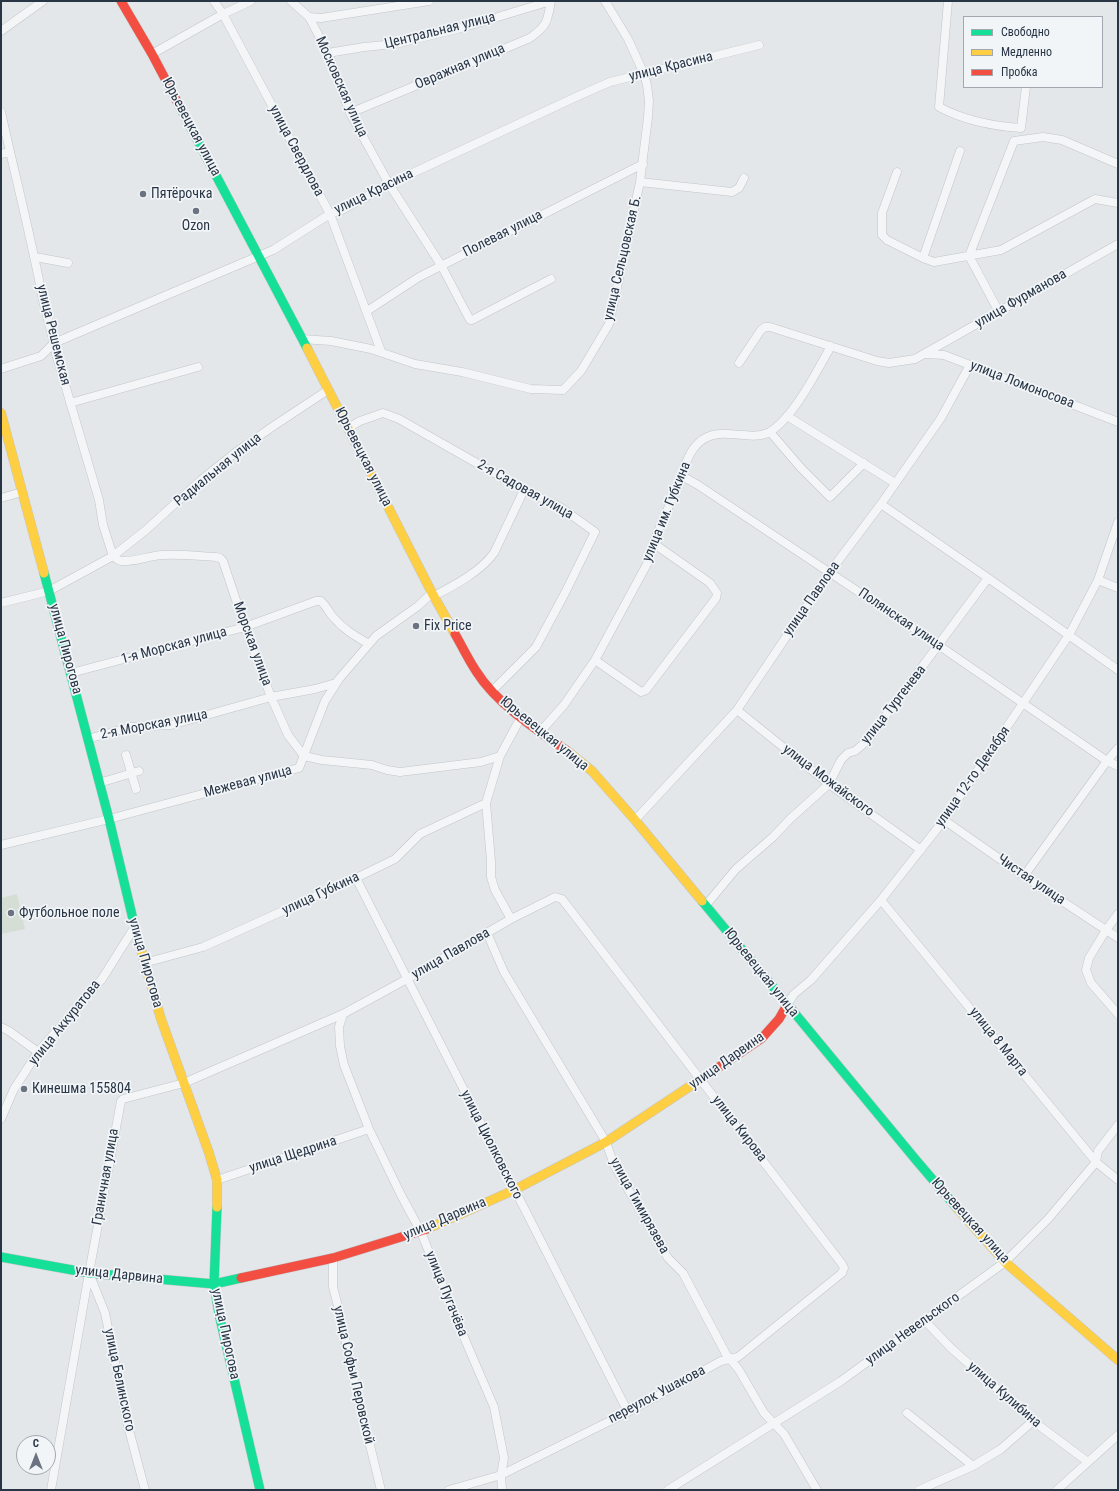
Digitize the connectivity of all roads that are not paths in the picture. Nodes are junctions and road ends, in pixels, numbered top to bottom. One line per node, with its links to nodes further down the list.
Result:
1 (43, 1): 12 (street)
2 (121, 1): 15 (street, Юрьевецкая улица)
3 (214, 1): 10 (street, улица Свердлова)
4 (251, 1): 10 (street)
5 (291, 1): 11 (street, Московская улица)
6 (429, 1): 11 (street)
7 (551, 1): 14 (street, Центральная улица); 19 (street, Овражная улица)
8 (605, 1): 16 (street, улица Сельцовская Б.)
9 (948, 1): 17 (street)
10 (223, 14): 15 (street); 30 (street, улица Свердлова)
11 (309, 16): 14 (street, Московская улица)
12 (1, 31)
13 (759, 45): 16 (street, улица Красина)
14 (328, 53): 19 (street, Московская улица)
15 (152, 54): 32 (street, Юрьевецкая улица)
16 (644, 74): 23 (street, улица Сельцовская Б.); 28 (street, улица Красина)
17 (1026, 88)
18 (1, 112): 21 (street, улица Решемская)
19 (350, 113): 28 (street, Московская улица)
20 (960, 151): 35 (street)
21 (10, 152): 22 (street); 33 (street, улица Решемская)
22 (1, 154)
23 (643, 164): 27 (street, улица Сельцовская Б.); 37 (street, Полевая улица)
24 (1118, 164): 34 (street)
25 (898, 172): 35 (street)
26 (744, 178): 27 (street)
27 (640, 182): 44 (street, улица Сельцовская Б.)
28 (389, 184): 30 (street, улица Красина); 37 (street, Московская улица)
29 (1118, 203): 34 (street)
30 (330, 214): 32 (street, улица Красина); 39 (street, улица Свердлова)
31 (1118, 244): 40 (street, улица Фурманова)
32 (259, 255): 41 (street, Юрьевецкая улица); 42 (street, улица Красина)
33 (34, 256): 36 (street); 42 (street, улица Решемская)
34 (969, 256): 35 (street); 40 (street)
35 (923, 258)
36 (68, 263)
37 (441, 265): 38 (street, Московская улица); 39 (street, Полевая улица)
38 (551, 278)
39 (367, 311): 44 (street, улица Свердлова)
40 (998, 312): 45 (street, улица Фурманова)
41 (302, 339): 44 (street, улица Сельцовская Б.); 50 (street, Юрьевецкая улица)
42 (54, 343): 49 (street, улица Красина); 51 (street, улица Решемская)
43 (831, 346): 45 (street); 46 (street); 53 (street)
44 (381, 351)
45 (925, 354): 47 (street, улица Ломоносова)
46 (739, 363)
47 (970, 365): 54 (street, улица Ломоносова); 59 (street, улица Павлова)
48 (198, 367): 51 (street)
49 (1, 369)
50 (328, 390): 55 (street, Юрьевецкая улица); 66 (street, Радиальная улица)
51 (70, 403): 66 (street, улица Решемская)
52 (1, 413): 61 (street, улица Пирогова)
53 (787, 416): 56 (street); 57 (street)
54 (1118, 422)
55 (348, 428): 60 (street, 2-я Садовая улица); 72 (street, Юрьевецкая улица)
56 (770, 432): 57 (street); 58 (street, улица им. Губкина)
57 (864, 463): 59 (street)
58 (682, 476): 65 (street, улица им. Губкина); 67 (street, Полянская улица)
59 (895, 483): 63 (street, улица Павлова)
60 (524, 490): 72 (street, Межевая улица); 82 (street, 2-я Садовая улица)
61 (22, 492): 62 (street); 71 (street, улица Пирогова)
62 (1, 498)
63 (881, 504): 67 (street, улица Павлова); 68 (street)
64 (1118, 522): 69 (street, улица 12-го Декабря)
65 (653, 543): 78 (street, улица им. Губкина); 78 (street)
66 (113, 556): 71 (street); 74 (street, Морская улица)
67 (829, 573): 77 (street, Полянская улица); 85 (street, улица Павлова)
68 (988, 578): 75 (street); 77 (street, улица Тургенева)
69 (1098, 580): 70 (street); 75 (street, улица 12-го Декабря)
70 (1118, 588)
71 (49, 591): 73 (street); 80 (street, улица Пирогова)
72 (433, 595): 76 (street, Межевая улица); 82 (street, Юрьевецкая улица)
73 (1, 603)
74 (245, 627): 76 (street, 1-я Морская улица); 80 (street, 1-я Морская улица); 83 (street, Морская улица)
75 (1070, 635): 79 (street); 84 (street, улица 12-го Декабря)
76 (369, 644): 81 (street, Межевая улица)
77 (939, 646): 84 (street, Полянская улица); 97 (street, улица Тургенева)
78 (595, 660): 87 (street, улица им. Губкина)
79 (1118, 670)
80 (71, 673): 88 (street, улица Пирогова)
81 (336, 683): 83 (street, 2-я Морская улица); 91 (street, Межевая улица)
82 (492, 691): 86 (street, Юрьевецкая улица)
83 (271, 697): 88 (street, 2-я Морская улица); 91 (street, Морская улица)
84 (1023, 704): 93 (street, Полянская улица); 102 (street, улица 12-го Декабря)
85 (737, 710): 97 (street, улица Можайского); 101 (street, улица Павлова)
86 (521, 718): 87 (street, Юрьевецкая улица); 92 (street)
87 (540, 732): 101 (street, Юрьевецкая улица)
88 (88, 739): 96 (street, улица Пирогова)
89 (1118, 748): 93 (street)
90 (126, 755): 95 (street)
91 (304, 756): 92 (street); 100 (street, Межевая улица)
92 (500, 756): 99 (street)
93 (1107, 761): 94 (street, Полянская улица); 105 (street)
94 (1118, 766)
95 (135, 772): 96 (street); 98 (street)
96 (99, 783): 100 (street, улица Пирогова)
97 (829, 784): 104 (street, улица Можайского); 109 (street, улица Тургенева)
98 (136, 789)
99 (486, 803): 106 (street, улица Губкина); 111 (street)
100 (109, 819): 103 (street, Межевая улица); 112 (street, улица Пирогова)
101 (636, 820): 109 (street, Юрьевецкая улица)
102 (944, 820): 104 (street, улица 12-го Декабря); 105 (street, Чистая улица)
103 (1, 845)
104 (921, 850): 108 (street, улица 12-го Декабря)
105 (1024, 876): 113 (street, Чистая улица)
106 (356, 878): 116 (street, улица Губкина); 117 (street, улица Циолковского)
107 (559, 897): 111 (street, улица Павлова); 123 (street, улица Кирова)
108 (881, 900): 118 (street, улица 12-го Декабря); 129 (street, улица 8 Марта)
109 (706, 905): 118 (street, Юрьевецкая улица)
110 (1118, 914): 113 (street)
111 (511, 919): 114 (street, улица Павлова)
112 (134, 928): 116 (street, улица Пирогова); 122 (street, улица Аккуратова)
113 (1106, 930): 115 (street, Чистая улица); 120 (street)
114 (487, 933): 117 (street, улица Павлова); 128 (street, улица Тимирязева)
115 (1118, 938)
116 (144, 963): 124 (street, улица Пирогова)
117 (407, 979): 119 (street, улица Павлова); 132 (street, улица Циолковского)
118 (787, 1005): 123 (street, улица Дарвина); 136 (street, Юрьевецкая улица)
119 (343, 1014): 124 (street, Граничная улица); 127 (street, улица Пугачёва)
120 (1118, 1014)
121 (1, 1027): 122 (street)
122 (38, 1052): 125 (street, улица Аккуратова)
123 (701, 1079): 128 (street, улица Дарвина); 137 (street, улица Кирова)
124 (184, 1083): 130 (street, улица Пирогова); 138 (street, Граничная улица)
125 (1, 1120)
126 (1118, 1125): 129 (street, улица Невельского)
127 (369, 1129): 130 (street, улица Щедрина); 133 (street, улица Пугачёва)
128 (606, 1142): 132 (street, улица Дарвина); 141 (street, улица Тимирязева)
129 (1096, 1162): 131 (street, улица 8 Марта); 136 (street, улица Невельского)
130 (217, 1180): 139 (street, улица Пирогова)
131 (1118, 1180)
132 (514, 1190): 133 (street, улица Дарвина); 143 (street, улица Циолковского)
133 (421, 1232): 135 (street, улица Дарвина); 150 (street, улица Пугачёва)
134 (1, 1257): 138 (street, улица Дарвина)
135 (333, 1258): 139 (street, улица Дарвина); 154 (street, улица Софьи Перовской)
136 (1005, 1262): 140 (street, улица Невельского); 142 (street, Юрьевецкая улица)
137 (844, 1268): 141 (street, переулок Ушакова)
138 (89, 1273): 139 (street, улица Дарвина); 151 (street, Граничная улица); 152 (street, улица Белинского)
139 (214, 1284): 153 (street, улица Пирогова)
140 (925, 1322): 145 (street, улица Кулибина); 146 (street, улица Невельского)
141 (729, 1359): 143 (street, переулок Ушакова); 146 (street, улица Тимирязева)
142 (1118, 1360)
143 (628, 1412): 150 (street, переулок Ушакова)
144 (907, 1413): 149 (street)
145 (1033, 1421): 148 (street, улица Кулибина); 149 (street)
146 (774, 1423): 157 (street, улица Невельского); 158 (street, улица Тимирязева)
147 (1118, 1435): 148 (street)
148 (1088, 1462): 160 (street)
149 (973, 1466): 159 (street)
150 (501, 1475): 155 (street, переулок Ушакова); 156 (street, улица Пугачёва)
151 (51, 1490)
152 (145, 1490)
153 (260, 1490)
154 (381, 1490)
155 (449, 1490)
156 (502, 1490)
157 (668, 1490)
158 (818, 1490)
159 (919, 1490)
160 (1057, 1490)

